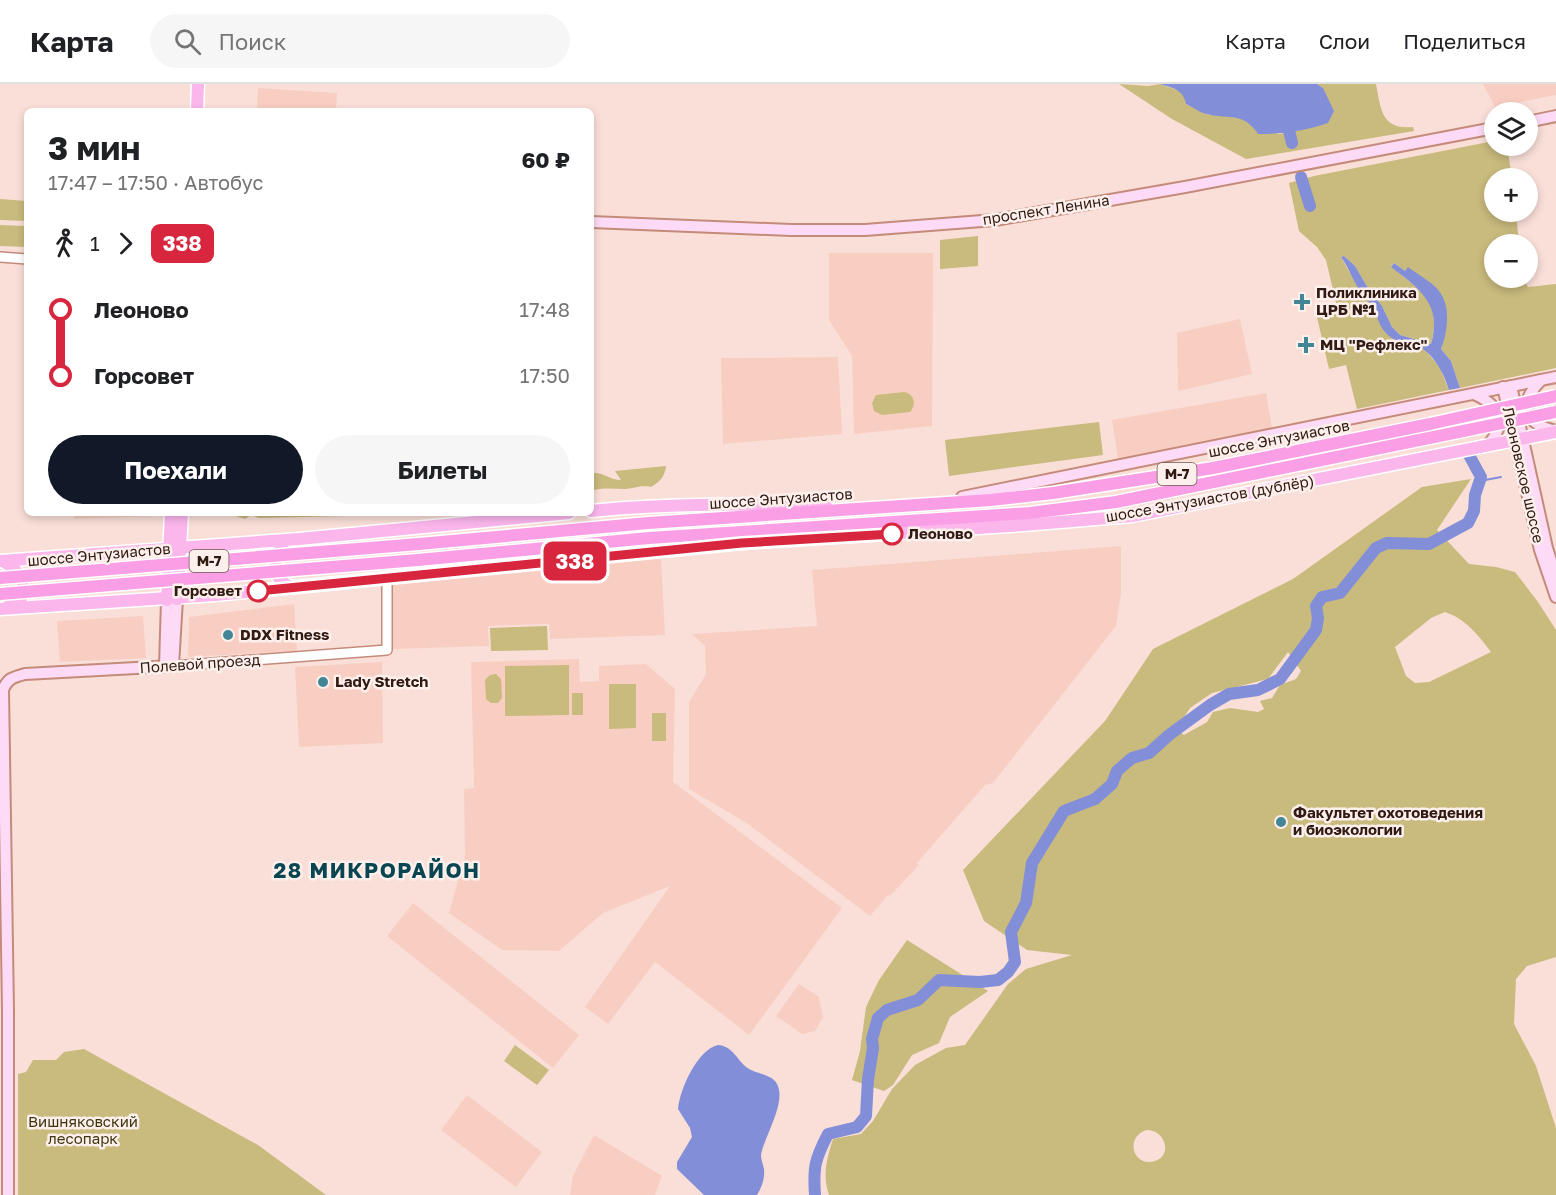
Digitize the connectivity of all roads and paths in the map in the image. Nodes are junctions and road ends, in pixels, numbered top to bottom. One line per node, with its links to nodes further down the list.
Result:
1 (198, 84): 2 (main road)
2 (197, 108)
3 (1556, 116): 4 (main road)
4 (1538, 120)
5 (1484, 130): 6 (main road, проспект Ленина)
6 (594, 222)
7 (0, 257): 8 (street)
8 (24, 259)
9 (1556, 377): 10 (main road)
10 (1541, 380): 11 (main road); 15 (main road)
11 (1507, 387): 12 (main road); 16 (main road, Леоновское шоссе)
12 (1469, 394): 17 (main road); 18 (main road)
13 (1556, 396): 18 (highway, шоссе Энтузиастов / М-7, bridge)
14 (1556, 412): 24 (highway, шоссе Энтузиастов / М-7, bridge)
15 (1556, 431): 16 (main road, шоссе Энтузиастов (дублёр))
16 (1519, 439): 17 (main road, шоссе Энтузиастов (дублёр)); 29 (main road, Леоновское шоссе); 34 (main road, Леоновское шоссе)
17 (1482, 447): 25 (main road, шоссе Энтузиастов (дублёр))
18 (920, 505): 19 (highway, шоссе Энтузиастов / М-7)
19 (870, 508): 20 (main road); 30 (highway, шоссе Энтузиастов / М-7, bridge)
20 (594, 511)
21 (171, 516): 27 (main road)
22 (181, 516): 27 (main road)
23 (538, 516): 26 (main road)
24 (822, 527): 25 (main road); 33 (highway, шоссе Энтузиастов / М-7, bridge)
25 (916, 532): 31 (main road, шоссе Энтузиастов (дублёр))
26 (299, 539): 27 (main road); 32 (main road)
27 (174, 549): 28 (main road); 35 (main road)
28 (2, 561): 36 (main road)
29 (1556, 576)
30 (0, 578)
31 (387, 580): 32 (main road, шоссе Энтузиастов (дублёр)); 37 (street, Полевой проезд)
32 (296, 588): 35 (main road, шоссе Энтузиастов (дублёр))
33 (0, 594)
34 (1556, 597)
35 (172, 599): 36 (main road, шоссе Энтузиастов (дублёр)); 37 (main road)
36 (0, 609)
37 (169, 666): 38 (main road, Полевой проезд)
38 (8, 1195)

